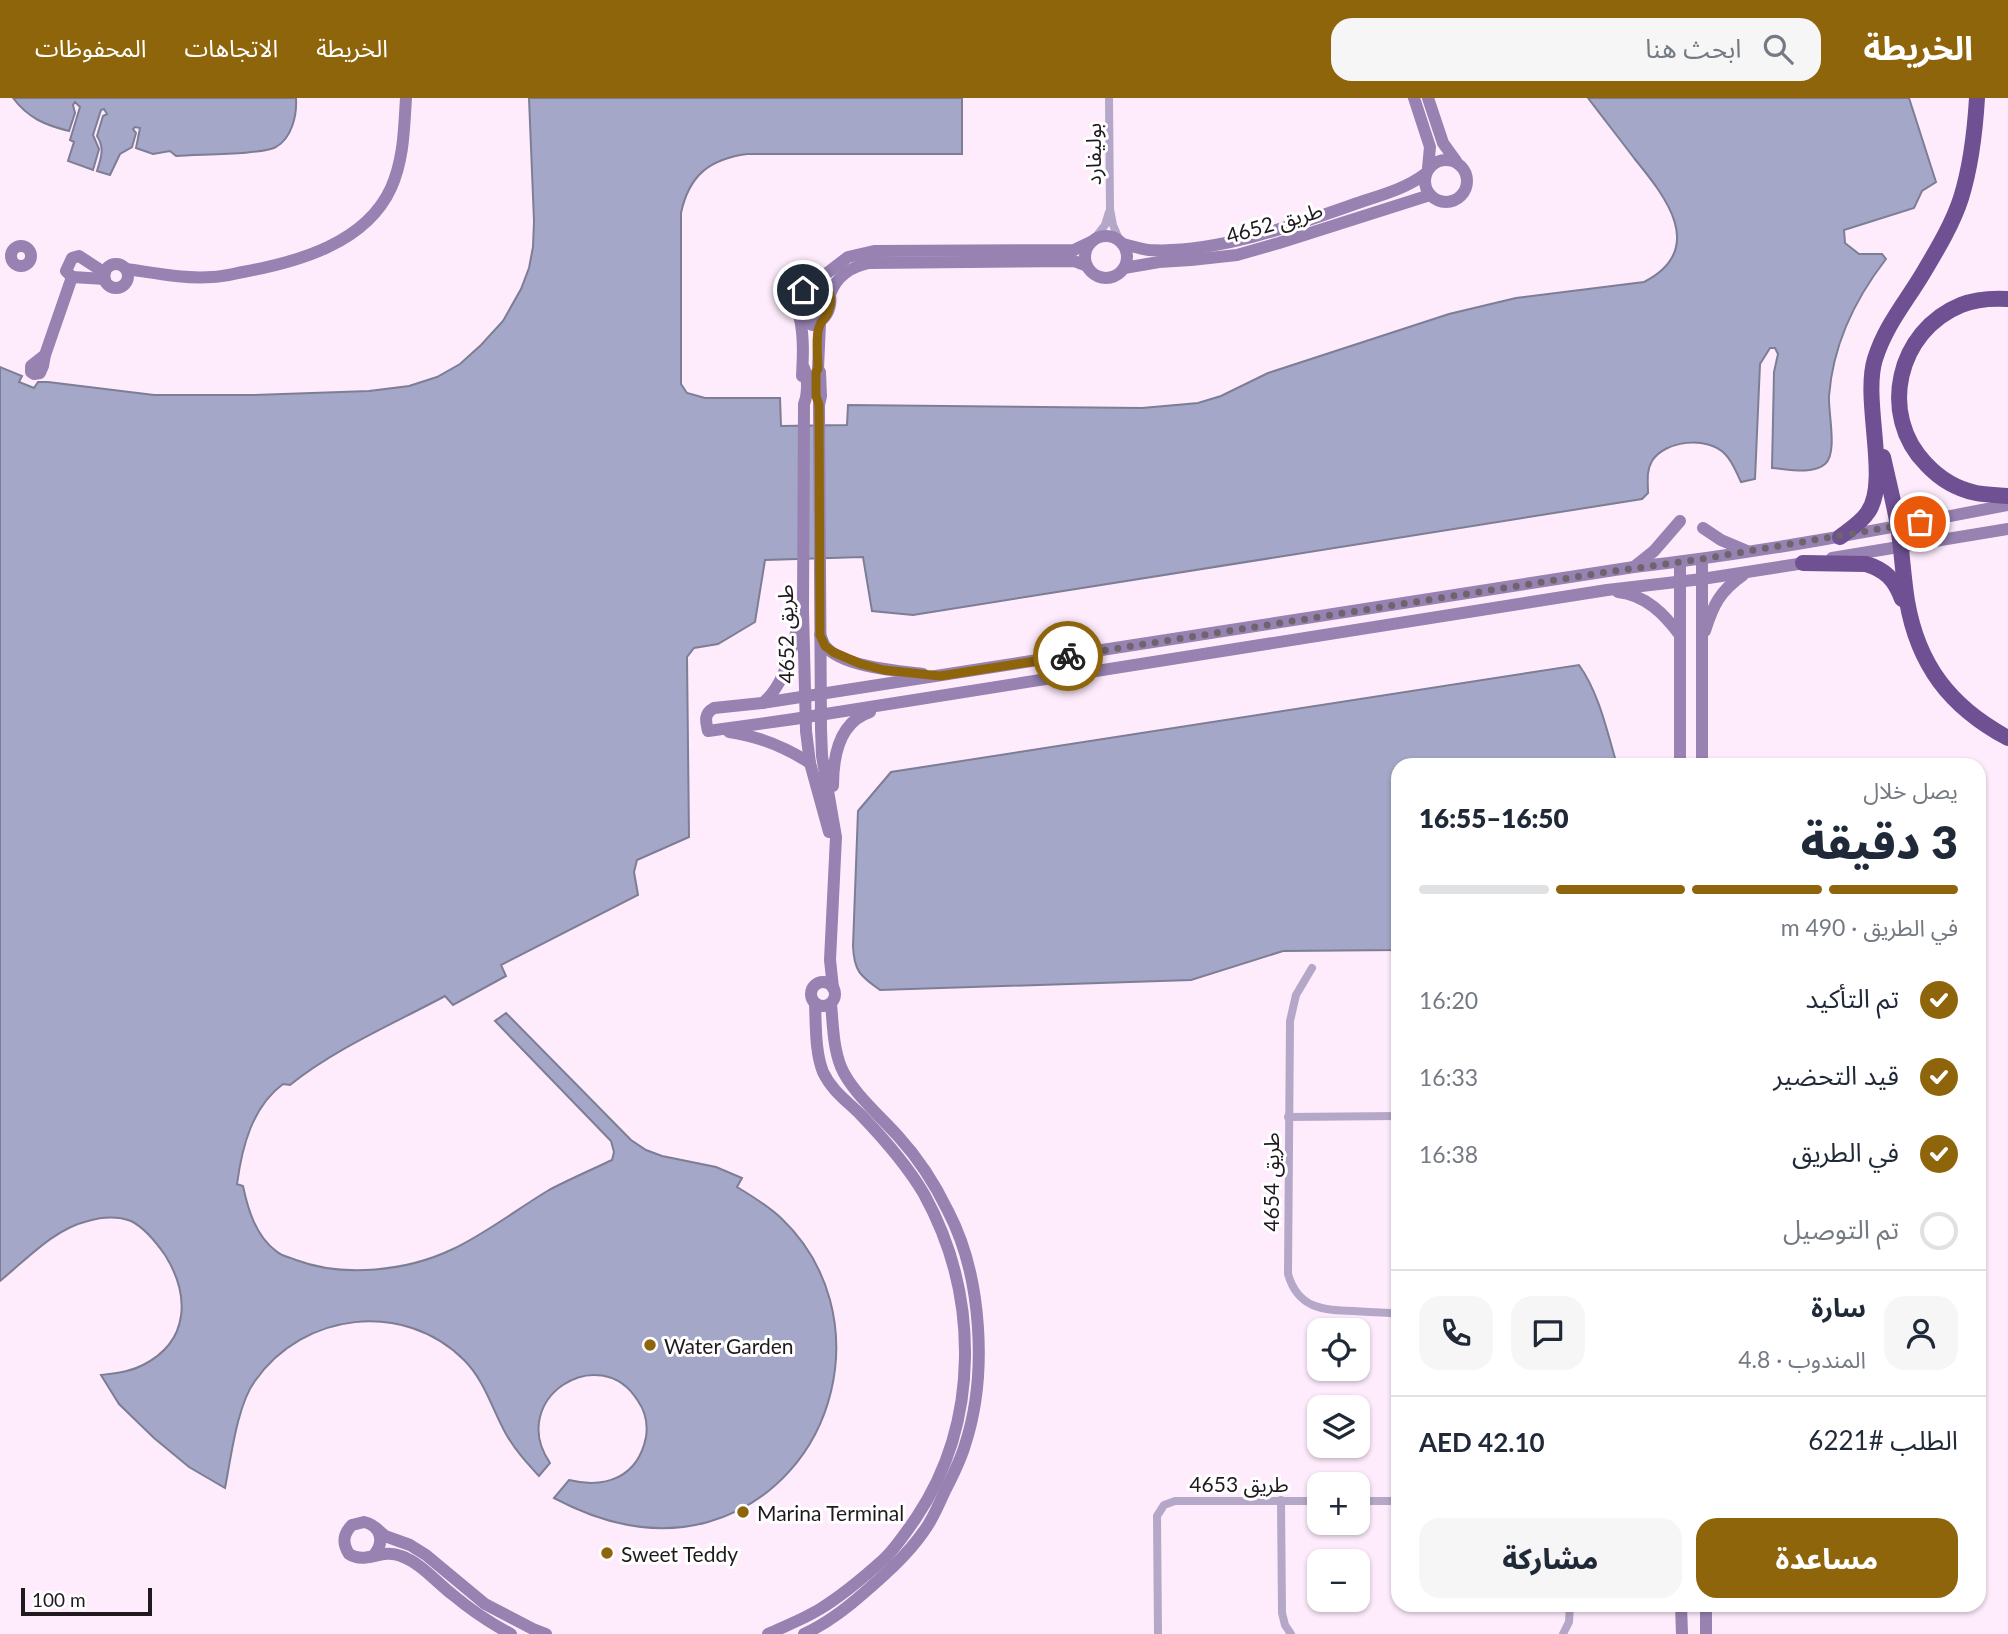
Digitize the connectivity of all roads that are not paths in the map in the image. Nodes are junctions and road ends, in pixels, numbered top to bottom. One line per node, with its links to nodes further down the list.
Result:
1 (405, 98): 14 (street)
2 (1109, 98): 9 (street, بوليفارد)
3 (1414, 98): 7 (street)
4 (1428, 98): 6 (street)
5 (1977, 98): 23 (highway)
6 (1456, 161): 7 (street); 8 (street)
7 (1427, 171): 8 (street); 11 (street, طريق 4652)
8 (1430, 195): 13 (street, طريق 4652)
9 (1110, 209): 10 (street, بوليفارد); 11 (street, بوليفارد)
10 (1093, 240): 11 (street); 12 (street); 17 (street)
11 (1121, 241): 13 (street)
12 (1087, 266): 13 (street); 18 (street)
13 (1124, 268)
14 (127, 274): 15 (street); 15 (street)
15 (104, 276): 16 (street); 16 (street)
16 (72, 277): 22 (street)
17 (814, 282): 18 (street); 20 (street)
18 (830, 294): 21 (street)
19 (2008, 299): 24 (highway)
20 (800, 319): 21 (street); 41 (street, طريق 4652)
21 (820, 323): 43 (street, طريق 4652)
22 (45, 355)
23 (1872, 407): 27 (highway); 30 (highway)
24 (2008, 496)
25 (2008, 505): 27 (street)
26 (1680, 521): 36 (street)
27 (1898, 527): 30 (street); 31 (highway)
28 (1703, 528): 32 (street)
29 (2008, 528): 31 (street)
30 (1840, 537): 32 (street)
31 (1900, 547): 35 (street); 42 (highway)
32 (1751, 552): 33 (street)
33 (1702, 559): 34 (street); 38 (street)
34 (1680, 562): 36 (street); 39 (street)
35 (1803, 563): 37 (street); 42 (highway)
36 (1634, 568): 46 (street)
37 (1748, 572): 38 (street); 45 (street)
38 (1702, 579): 39 (street); 45 (street)
39 (1680, 582): 40 (street); 44 (street)
40 (1607, 590): 44 (street); 50 (street)
41 (803, 610): 48 (street, طريق 4652); 49 (street)
42 (1913, 628): 54 (highway)
43 (820, 635): 46 (street); 47 (street, طريق 4652)
44 (1680, 635): 55 (street)
45 (1701, 641): 56 (street)
46 (940, 676): 47 (street)
47 (822, 694): 48 (street); 51 (street, طريق 4652)
48 (806, 696): 49 (street); 52 (street, طريق 4652)
49 (762, 703): 53 (street)
50 (888, 706): 51 (street); 58 (street)
51 (821, 715): 52 (street); 58 (street, طريق 4652)
52 (807, 717): 53 (street); 57 (street, طريق 4652)
53 (718, 730): 57 (street)
54 (2008, 738)
55 (1680, 758)
56 (1702, 758)
57 (810, 764): 59 (street, طريق 4652)
58 (832, 808): 59 (street, طريق 4652)
59 (835, 860): 61 (street, طريق 4652)
60 (1312, 968): 65 (street, طريق 4654)
61 (827, 985): 62 (street); 63 (street)
62 (815, 1003): 63 (street); 77 (street)
63 (831, 1004): 76 (street)
64 (1391, 1116): 65 (street)
65 (1288, 1117): 66 (street, طريق 4654)
66 (1391, 1313)
67 (1282, 1500): 68 (street, طريق 4653); 83 (street, طريق 4653); 84 (street)
68 (1307, 1501)
69 (1370, 1501): 70 (street)
70 (1391, 1501)
71 (376, 1527): 72 (street); 72 (street); 80 (street)
72 (374, 1555): 79 (street)
73 (1570, 1612): 85 (street)
74 (1681, 1612): 86 (street)
75 (1706, 1612): 87 (street)
76 (834, 1616): 78 (street); 82 (street)
77 (797, 1620): 78 (street); 81 (street)
78 (806, 1633)
79 (511, 1634)
80 (546, 1634)
81 (768, 1634)
82 (829, 1634)
83 (1158, 1634)
84 (1291, 1634)
85 (1563, 1634)
86 (1682, 1634)
87 (1706, 1634)

